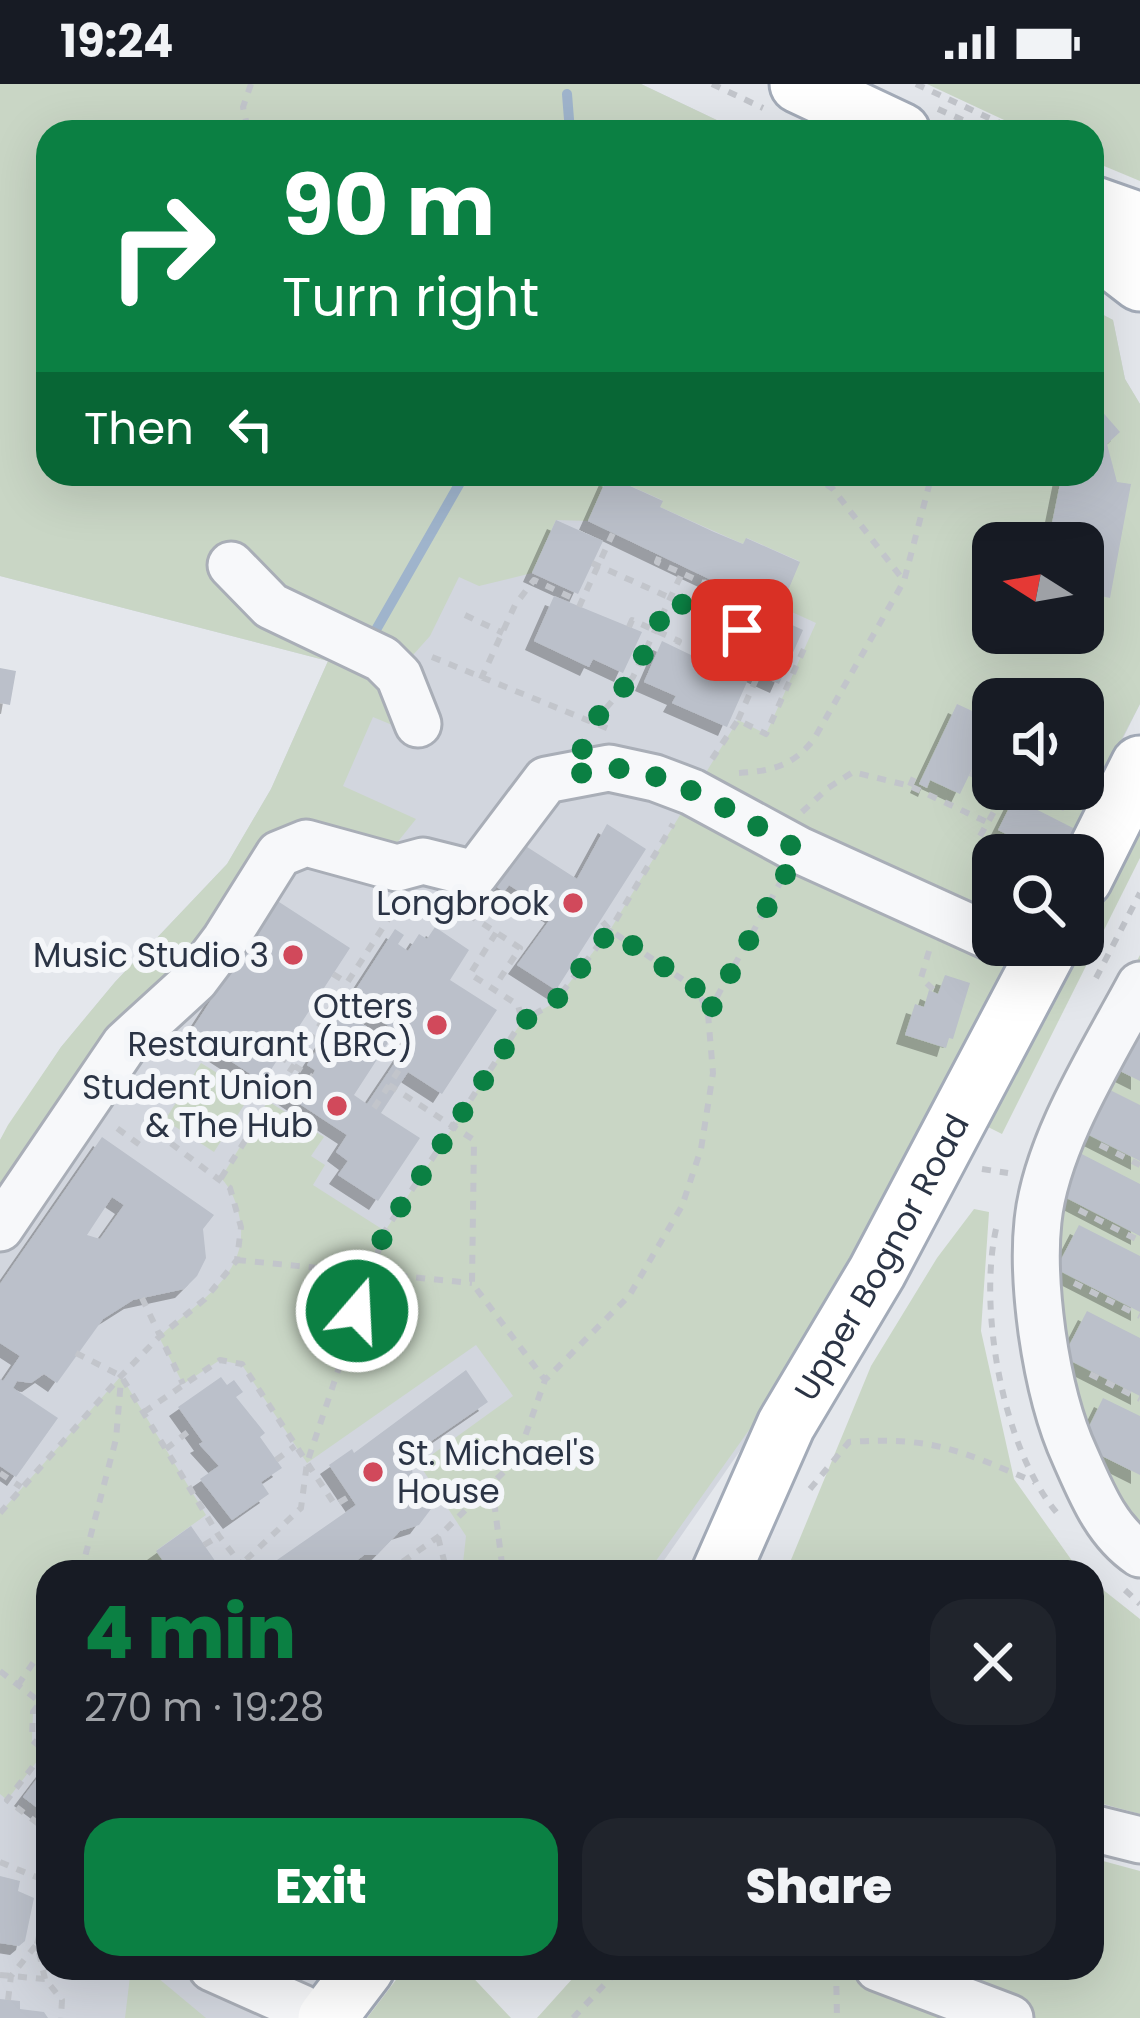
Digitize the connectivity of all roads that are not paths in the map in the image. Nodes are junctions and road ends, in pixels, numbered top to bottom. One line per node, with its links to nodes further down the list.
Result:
1 (799, 84): 2 (main road)
2 (876, 120)
3 (1104, 209): 4 (main road)
4 (1140, 222)
5 (1104, 254): 6 (main road)
6 (1140, 281)
7 (232, 565): 8 (street)
8 (418, 724)
9 (1140, 765): 10 (main road)
10 (1104, 837)
11 (972, 926): 14 (street)
12 (1015, 966): 16 (main road, Upper Bognor Road)
13 (1140, 985): 15 (street)
14 (0, 1228)
15 (1140, 1554)
16 (726, 1560)
17 (1104, 1831): 18 (street)
18 (1140, 1840)
19 (239, 1980): 22 (street)
20 (351, 1980): 22 (main road)
21 (910, 1980): 23 (street)
22 (314, 2013)
23 (1010, 2018)

